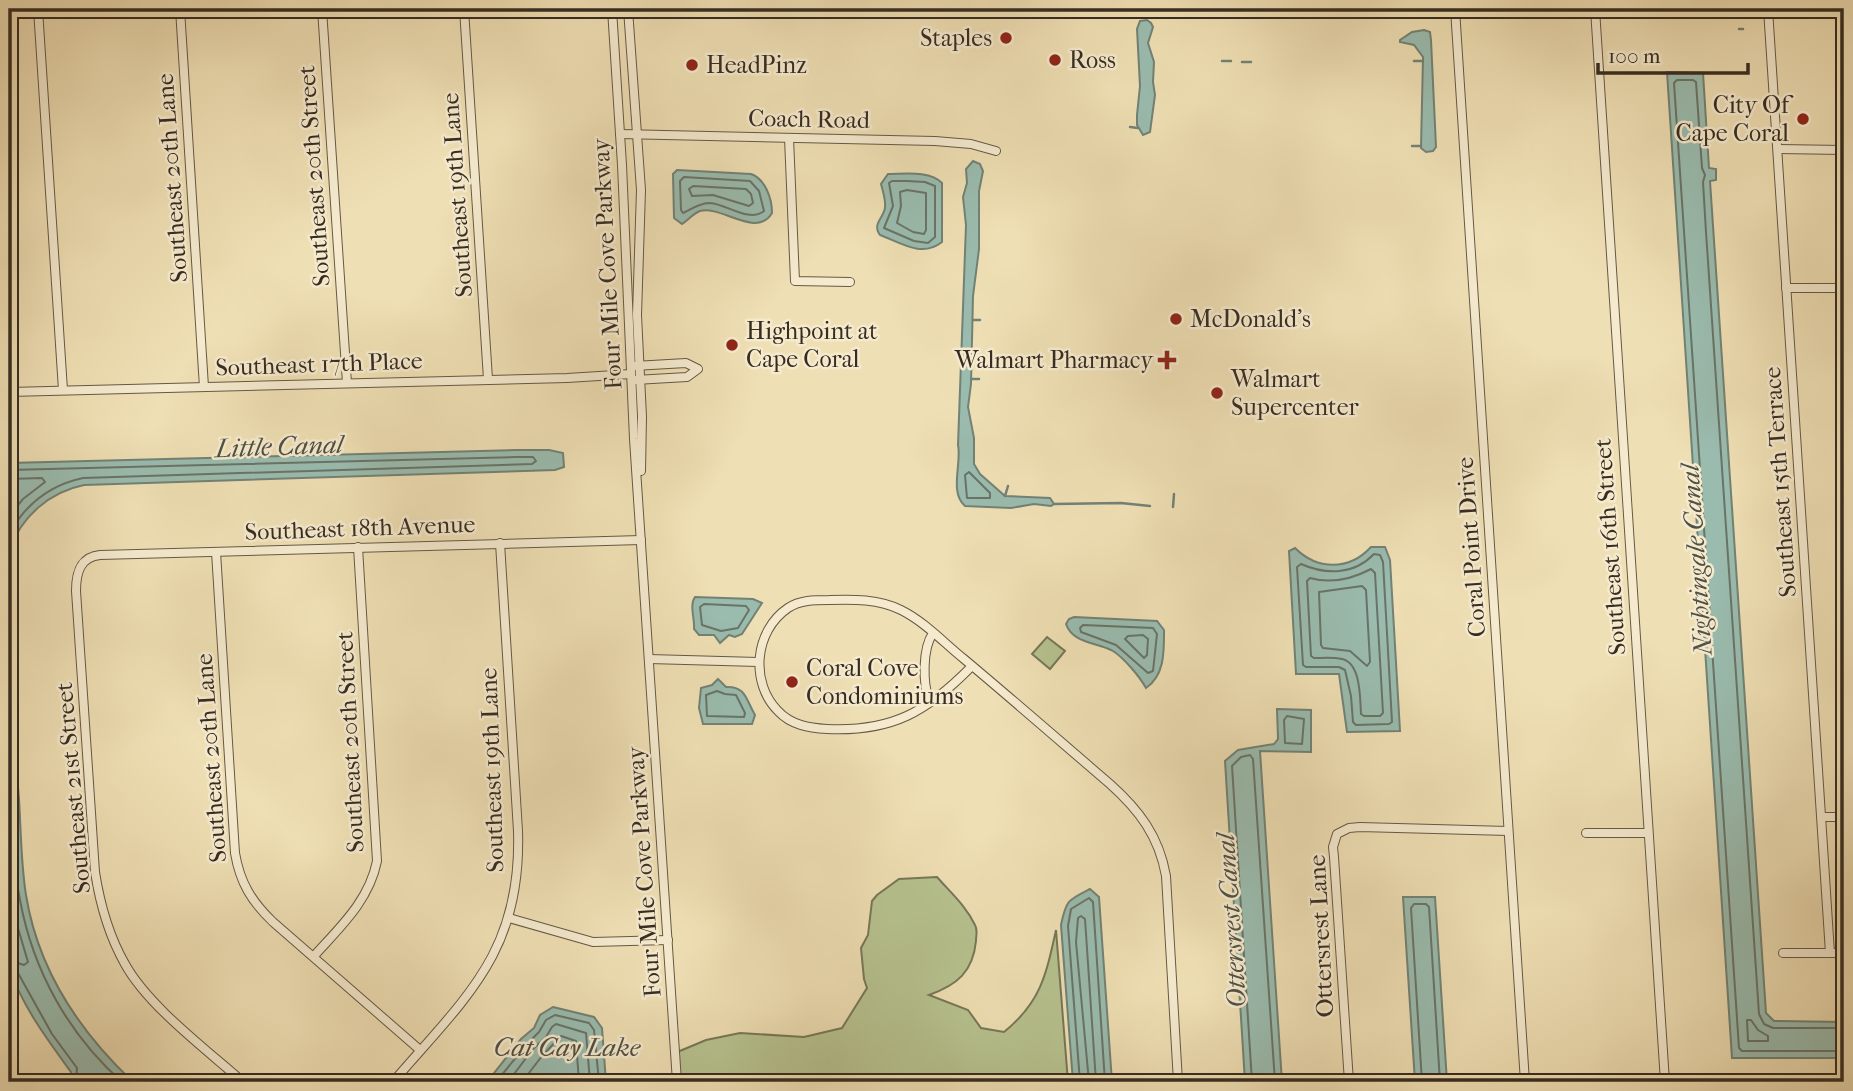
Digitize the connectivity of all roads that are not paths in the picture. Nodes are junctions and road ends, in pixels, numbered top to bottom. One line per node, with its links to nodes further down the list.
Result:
1 (38, 9): 23 (street)
2 (180, 9): 22 (street, Southeast 20th Lane)
3 (322, 9): 21 (street, Southeast 20th Street)
4 (464, 9): 20 (street, Southeast 19th Lane)
5 (612, 9): 10 (street, Four Mile Cove Parkway)
6 (628, 9): 11 (street, Four Mile Cove Parkway)
7 (1455, 9): 37 (street, Coral Point Drive)
8 (1595, 9): 39 (street, Southeast 16th Street)
9 (1768, 9): 13 (street, Southeast 15th Terrace)
10 (620, 134): 11 (street, Coach Road); 19 (street, Four Mile Cove Parkway)
11 (638, 135): 12 (street, Coach Road); 19 (street, Four Mile Cove Parkway)
12 (789, 138): 15 (street, Coach Road); 16 (street)
13 (1778, 149): 14 (street); 17 (street, Southeast 15th Terrace)
14 (1844, 150)
15 (996, 151)
16 (850, 282)
17 (1786, 288): 18 (street); 35 (street, Southeast 15th Terrace)
18 (1844, 288)
19 (634, 373): 19 (street); 20 (street, Southeast 17th Place); 25 (street, Four Mile Cove Parkway)
20 (488, 379): 21 (street, Southeast 17th Place)
21 (347, 383): 22 (street, Southeast 17th Place)
22 (204, 387): 23 (street, Southeast 17th Place)
23 (63, 390): 24 (street, Southeast 17th Place)
24 (9, 392)
25 (641, 540): 26 (street, Southeast 18th Avenue); 31 (street, Four Mile Cove Parkway)
26 (500, 544): 27 (street, Southeast 18th Avenue); 40 (street, Southeast 19th Lane)
27 (358, 547): 28 (street, Southeast 18th Avenue); 45 (street, Southeast 20th Street)
28 (216, 552): 29 (street, Southeast 18th Avenue); 45 (street, Southeast 20th Lane)
29 (82, 563): 47 (street, Southeast 21st Street)
30 (933, 633): 32 (street); 33 (street); 34 (street)
31 (649, 659): 32 (street); 41 (street, Four Mile Cove Parkway)
32 (758, 662): 34 (street)
33 (972, 666): 34 (street); 50 (street)
34 (929, 701)
35 (1822, 817): 36 (street); 43 (street, Southeast 15th Terrace)
36 (1844, 817)
37 (1508, 831): 51 (street, Ottersrest Lane); 52 (street, Coral Point Drive)
38 (1586, 833): 39 (street)
39 (1648, 833): 53 (street, Southeast 16th Street)
40 (509, 918): 41 (street); 46 (street, Southeast 19th Lane)
41 (668, 940): 49 (street, Four Mile Cove Parkway)
42 (1783, 953): 43 (street)
43 (1829, 953): 44 (street)
44 (1844, 953)
45 (314, 956): 46 (street, Southeast 20th Lane)
46 (420, 1050): 48 (street, Southeast 19th Lane)
47 (243, 1082)
48 (393, 1082)
49 (677, 1082)
50 (1178, 1082)
51 (1349, 1082)
52 (1525, 1082)
53 (1665, 1082)

